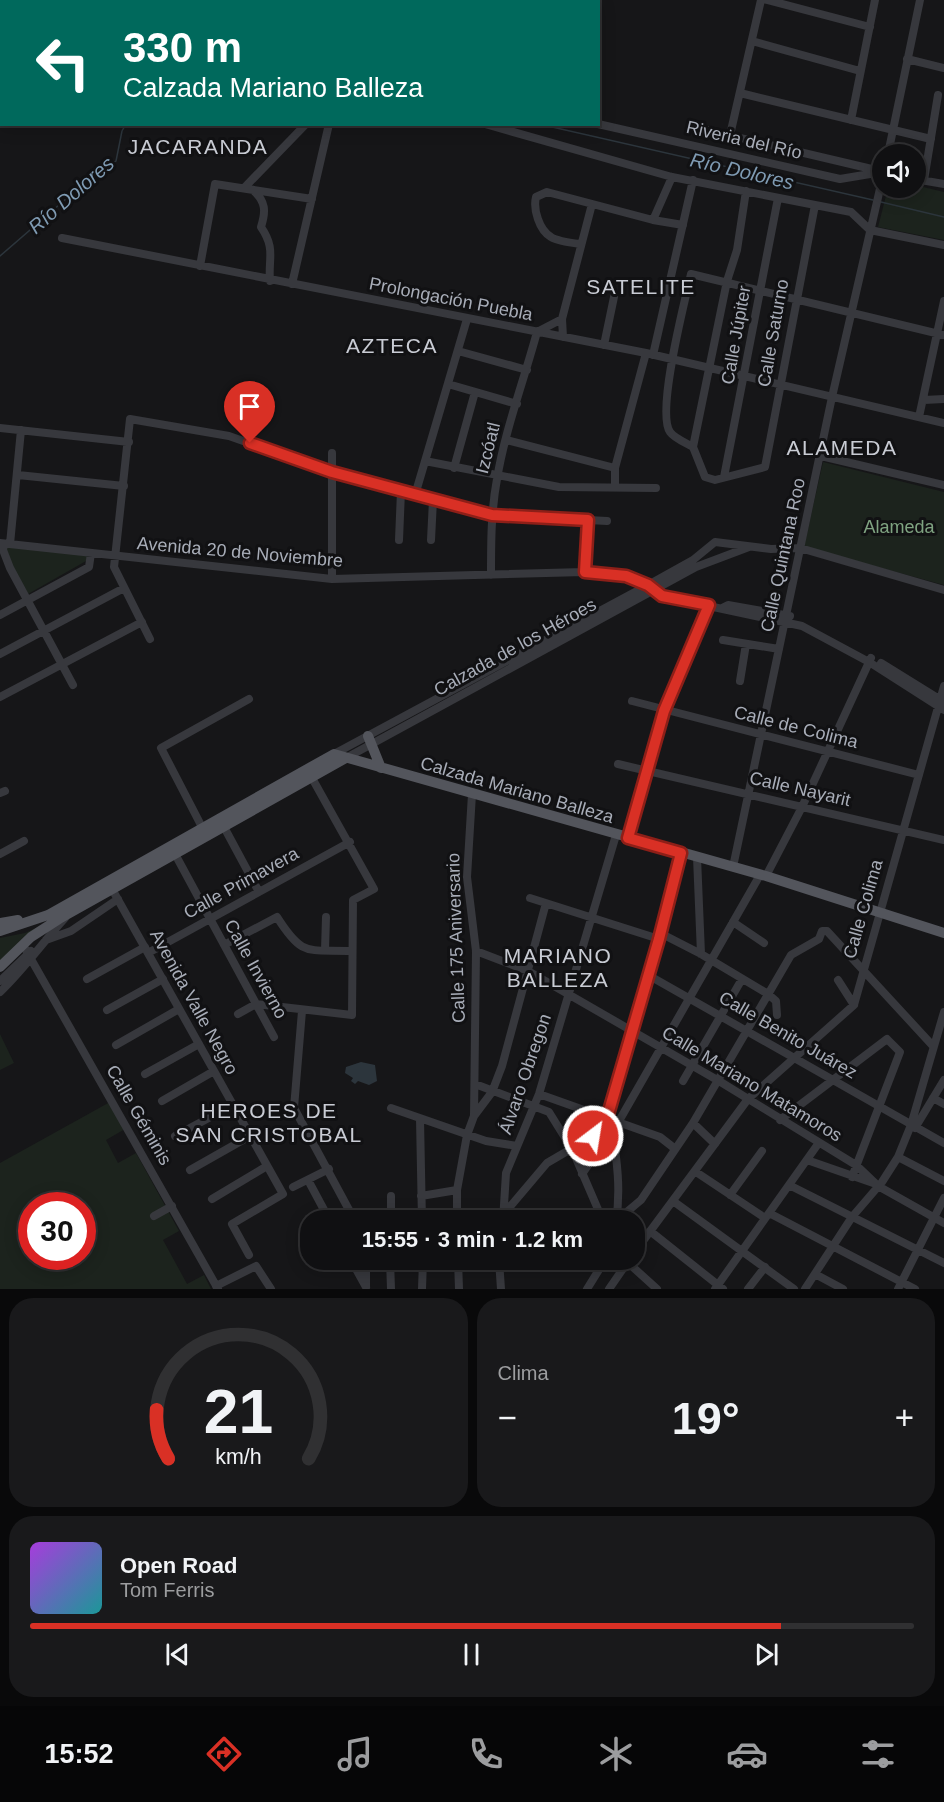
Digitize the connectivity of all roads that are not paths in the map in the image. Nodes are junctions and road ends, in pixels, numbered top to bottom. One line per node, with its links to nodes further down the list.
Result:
1 (761, 0): 6 (street)
2 (767, 0): 5 (street)
3 (875, 0): 5 (street)
4 (920, 0): 7 (street)
5 (870, 27): 9 (street)
6 (752, 41): 9 (street); 10 (street)
7 (907, 59): 8 (street); 18 (street)
8 (944, 68)
9 (860, 70): 12 (street)
10 (740, 93): 12 (street); 19 (street)
11 (938, 95): 20 (street)
12 (851, 120): 18 (street)
13 (600, 124): 24 (street, Riveria del Río)
14 (304, 126): 29 (street)
15 (329, 126): 33 (street)
16 (491, 126): 25 (street)
17 (702, 129): 19 (street, Riveria del Río)
18 (893, 131): 20 (street); 21 (street)
19 (730, 135): 23 (street, Riveria del Río)
20 (931, 139): 22 (street)
21 (890, 144)
22 (926, 156)
23 (872, 170)
24 (872, 174)
25 (672, 177): 26 (street); 36 (street)
26 (693, 180): 30 (street); 37 (street)
27 (926, 180): 28 (street)
28 (944, 184)
29 (249, 189): 33 (street); 42 (street); 43 (street)
30 (746, 191): 31 (street); 44 (street)
31 (778, 198): 35 (street); 46 (street, Calle Júpiter)
32 (879, 198): 38 (street, Calle Quintana Roo)
33 (312, 199): 45 (street)
34 (592, 204): 36 (street); 40 (street); 40 (street)
35 (815, 205): 38 (street); 48 (street, Calle Saturno)
36 (653, 220): 37 (street)
37 (683, 225): 58 (street)
38 (870, 230): 41 (street); 50 (street, Calle Quintana Roo)
39 (62, 238): 42 (street, Prolongación Puebla)
40 (580, 244): 52 (street)
41 (944, 245)
42 (200, 266): 43 (street, Prolongación Puebla)
43 (270, 280): 45 (street, Prolongación Puebla)
44 (727, 281): 46 (street); 59 (street); 60 (street)
45 (292, 284): 51 (street, Prolongación Puebla)
46 (761, 289): 48 (street); 62 (street, Calle Júpiter)
47 (614, 297): 56 (street)
48 (796, 297): 50 (street); 64 (street, Calle Saturno)
49 (944, 301): 54 (street)
50 (852, 311): 54 (street); 66 (street, Calle Quintana Roo)
51 (467, 319): 53 (street, Prolongación Puebla); 57 (street)
52 (562, 319): 53 (street); 55 (street)
53 (537, 332): 55 (street, Prolongación Puebla); 61 (street, Izcóatl)
54 (941, 334): 68 (street)
55 (563, 337): 56 (street, Prolongación Puebla)
56 (604, 345): 58 (street, Prolongación Puebla)
57 (458, 351): 61 (street); 63 (street)
58 (650, 354): 59 (street, Prolongación Puebla); 81 (street)
59 (672, 359): 60 (street, Prolongación Puebla); 76 (street)
60 (709, 368): 62 (street, Prolongación Puebla); 76 (street)
61 (527, 370): 69 (street, Izcóatl)
62 (746, 376): 64 (street, Prolongación Puebla); 85 (street, Calle Júpiter)
63 (448, 384): 65 (street); 79 (street)
64 (780, 385): 66 (street, Prolongación Puebla); 85 (street, Calle Saturno)
65 (475, 393): 69 (street); 80 (street)
66 (832, 397): 70 (street, Prolongación Puebla); 78 (street, Calle Quintana Roo)
67 (944, 399): 68 (street)
68 (924, 400): 70 (street)
69 (517, 404): 74 (street, Izcóatl)
70 (919, 417): 71 (street, Prolongación Puebla)
71 (944, 423)
72 (0, 428): 73 (street)
73 (21, 430): 75 (street); 83 (street)
74 (507, 440): 81 (street); 84 (street, Izcóatl)
75 (129, 442): 82 (street); 87 (street)
76 (693, 447): 85 (street)
77 (332, 453): 82 (street)
78 (821, 456): 86 (street); 102 (street, Calle Quintana Roo)
79 (425, 461): 80 (street); 91 (street)
80 (454, 468): 84 (street)
81 (615, 468): 88 (street)
82 (332, 472): 90 (street); 111 (street)
83 (18, 475): 87 (street); 99 (street)
84 (497, 476): 88 (street); 93 (street, Izcóatl)
85 (724, 477)
86 (944, 485)
87 (124, 486): 104 (street)
88 (615, 487): 89 (street)
89 (656, 488)
90 (401, 491): 91 (street); 96 (street)
91 (415, 495): 92 (street)
92 (433, 500): 93 (street); 97 (street)
93 (492, 515): 94 (street); 110 (street, Izcóatl)
94 (588, 520): 95 (street); 108 (street)
95 (608, 521)
96 (399, 540)
97 (431, 540)
98 (720, 542): 100 (street, Calzada de los Héroes); 101 (street, Calzada de los Héroes); 105 (street)
99 (5, 544): 103 (street, Avenida 20 de Noviembre); 107 (street)
100 (707, 546): 106 (street); 113 (street, Calzada de los Héroes)
101 (752, 546): 102 (street); 105 (street, Calzada de los Héroes)
102 (800, 548): 114 (street); 118 (street, Calle Quintana Roo)
103 (91, 553): 104 (street, Avenida 20 de Noviembre); 115 (street)
104 (115, 557): 111 (street, Avenida 20 de Noviembre); 112 (street)
105 (723, 558): 106 (street, Calzada de los Héroes)
106 (713, 561): 113 (street, Calzada de los Héroes)
107 (10, 568): 109 (street); 115 (street)
108 (585, 572): 110 (street, Avenida 20 de Noviembre); 113 (street, Avenida 20 de Noviembre)
109 (0, 574)
110 (491, 575): 111 (street, Avenida 20 de Noviembre)
111 (332, 579)
112 (124, 588): 119 (street); 120 (street)
113 (651, 588): 116 (street, Avenida 20 de Noviembre); 137 (street, Calzada de los Héroes)
114 (944, 590)
115 (27, 600): 117 (street); 120 (street)
116 (709, 605): 118 (street, Avenida 20 de Noviembre); 135 (street)
117 (0, 615)
118 (785, 618): 124 (street, Calle Quintana Roo); 126 (street, Avenida 20 de Noviembre)
119 (142, 622): 121 (street); 127 (street)
120 (44, 631): 125 (street); 127 (street)
121 (150, 639)
122 (723, 640): 123 (street)
123 (746, 644): 124 (street); 128 (street)
124 (779, 649): 136 (street, Calle Quintana Roo)
125 (0, 654)
126 (870, 660): 134 (street, Avenida 20 de Noviembre); 138 (street)
127 (62, 665): 129 (street); 131 (street)
128 (740, 681)
129 (73, 685)
130 (944, 686): 134 (street, Calle Colima)
131 (0, 697)
132 (249, 699): 150 (street)
133 (632, 701): 135 (street, Calle de Colima)
134 (942, 705): 144 (street, Calle Colima)
135 (664, 711): 136 (street, Calle de Colima); 143 (street)
136 (761, 735): 138 (street, Calle de Colima); 147 (street, Calle Quintana Roo)
137 (369, 741): 139 (street, Calzada de los Héroes); 140 (street, Calzada de los Héroes); 142 (main road)
138 (827, 752): 144 (street, Calle de Colima); 148 (street)
139 (334, 754): 140 (main road, Calzada Mariano Balleza); 150 (main road, Calzada de los Héroes)
140 (346, 758): 142 (main road, Calzada Mariano Balleza); 145 (main road, Calzada de los Héroes)
141 (618, 764): 143 (street, Calle Nayarit)
142 (381, 768): 146 (main road, Calzada Mariano Balleza)
143 (648, 771): 147 (street, Calle Nayarit); 153 (street)
144 (920, 775): 151 (street, Calle Colima)
145 (312, 778): 149 (main road, Calzada de los Héroes); 156 (street)
146 (472, 794): 152 (main road, Calzada Mariano Balleza); 185 (street, Calle 175 Aniversario)
147 (749, 795): 148 (street, Calle Nayarit); 161 (street, Calle Quintana Roo)
148 (802, 807): 151 (street, Calle Nayarit); 162 (street)
149 (224, 827): 159 (main road, Calzada de los Héroes); 163 (street)
150 (202, 828): 169 (main road, Calzada de los Héroes)
151 (903, 830): 154 (street, Calle Nayarit); 167 (street, Calle Colima)
152 (616, 835): 153 (main road, Calzada Mariano Balleza); 170 (street, Álvaro Obregon)
153 (628, 838): 157 (main road, Calzada Mariano Balleza)
154 (944, 840)
155 (24, 841): 158 (street)
156 (350, 842): 163 (street, Calle Primavera); 184 (street)
157 (681, 853): 160 (main road, Calzada Mariano Balleza); 178 (street)
158 (0, 854)
159 (175, 854): 164 (main road, Calzada de los Héroes); 172 (street, Calle Invierno)
160 (697, 857): 161 (main road, Calzada Mariano Balleza); 187 (street)
161 (733, 867): 162 (main road, Calzada Mariano Balleza)
162 (763, 876): 167 (main road, Calzada Mariano Balleza); 173 (street)
163 (259, 892): 172 (street, Calle Primavera)
164 (115, 894): 168 (main road, Calzada de los Héroes); 180 (street); 182 (street, Avenida Valle Negro)
165 (530, 898): 166 (street)
166 (546, 903): 170 (street); 191 (street)
167 (880, 910): 175 (main road, Calzada Mariano Balleza); 177 (main road, Calzada Mariano Balleza); 190 (street, Calle Colima)
168 (72, 912): 180 (street); 186 (main road, Calzada de los Héroes)
169 (48, 915): 174 (main road); 176 (main road, Calzada de los Héroes)
170 (592, 916): 178 (street); 200 (street, Álvaro Obregon)
171 (326, 917): 183 (street)
172 (210, 919): 181 (street, Calle Invierno); 182 (street, Calle Primavera)
173 (733, 922): 179 (street); 188 (street)
174 (0, 923)
175 (944, 926)
176 (0, 932)
177 (944, 933)
178 (659, 936): 187 (street); 192 (street)
179 (764, 943)
180 (41, 944): 186 (street)
181 (224, 945): 183 (street); 202 (street, Calle Invierno)
182 (146, 950): 193 (street, Calle Primavera); 194 (street, Avenida Valle Negro)
183 (325, 950): 184 (street)
184 (352, 951): 206 (street)
185 (476, 951): 191 (street, Calle Mariano Matamoros); 226 (street, Calle 175 Aniversario)
186 (27, 952): 189 (main road, Calzada de los Héroes); 197 (street); 198 (street); 276 (street, Calle Géminis)
187 (701, 954): 188 (street)
188 (711, 960): 195 (street); 201 (street)
189 (1, 962)
190 (862, 969): 199 (street); 203 (street, Calle Colima); 216 (street)
191 (528, 970): 200 (street, Calle Mariano Matamoros); 227 (street)
192 (648, 975): 201 (street, Calle Benito Juárez); 211 (street)
193 (87, 979)
194 (163, 980): 204 (street, Avenida Valle Negro); 205 (street)
195 (742, 980): 199 (street); 210 (street)
196 (838, 980): 203 (street)
197 (0, 981)
198 (0, 992)
199 (768, 994): 209 (street); 212 (street)
200 (569, 995): 211 (street, Calle Mariano Matamoros); 228 (street, Álvaro Obregon)
201 (690, 998): 210 (street, Calle Benito Juárez); 217 (street)
202 (256, 1004): 206 (street); 208 (street); 213 (street, Calle Invierno)
203 (854, 1005): 218 (street)
204 (179, 1009): 214 (street, Avenida Valle Negro); 215 (street)
205 (108, 1010)
206 (302, 1011): 259 (street)
207 (944, 1012): 216 (street)
208 (238, 1014)
209 (777, 1015)
210 (721, 1016): 212 (street, Calle Benito Juárez); 219 (street)
211 (630, 1031): 217 (street, Calle Mariano Matamoros); 238 (street)
212 (748, 1031): 218 (street, Calle Benito Juárez); 225 (street)
213 (274, 1037)
214 (199, 1044): 220 (street, Avenida Valle Negro); 221 (street)
215 (116, 1045)
216 (933, 1046): 243 (street)
217 (659, 1048): 219 (street, Calle Mariano Matamoros); 241 (street)
218 (795, 1057): 222 (street, Calle Benito Juárez); 230 (street)
219 (692, 1065): 224 (street); 225 (street, Calle Mariano Matamoros)
220 (214, 1071): 231 (street); 234 (street, Avenida Valle Negro)
221 (145, 1074)
222 (833, 1079): 232 (street, Calle Benito Juárez); 232 (street); 240 (street)
223 (944, 1080): 229 (street)
224 (683, 1081)
225 (719, 1081): 230 (street, Calle Mariano Matamoros); 242 (street)
226 (475, 1084): 227 (street); 237 (street, Calle 175 Aniversario)
227 (492, 1092): 235 (street); 237 (street)
228 (539, 1094): 235 (street, Álvaro Obregon); 238 (street)
229 (933, 1098): 233 (street); 243 (street)
230 (748, 1099): 240 (street, Calle Mariano Matamoros); 249 (street)
231 (162, 1101)
232 (878, 1104): 243 (street, Calle Benito Juárez); 257 (street)
233 (944, 1104)
234 (233, 1105): 246 (street); 247 (street, Avenida Valle Negro)
235 (533, 1106): 251 (street, Álvaro Obregon); 253 (street)
236 (391, 1108): 239 (street)
237 (474, 1116): 245 (street)
238 (607, 1118): 241 (street); 244 (street); 253 (street)
239 (420, 1119): 245 (street); 272 (street)
240 (780, 1120): 250 (street, Calle Mariano Matamoros)
241 (619, 1121): 244 (street); 252 (street)
242 (693, 1124): 249 (street); 252 (street)
243 (913, 1126): 248 (street, Calle Benito Juárez); 255 (street)
244 (612, 1130): 262 (street); 285 (street)
245 (468, 1135): 251 (street); 269 (street)
246 (175, 1136)
247 (250, 1136): 258 (street, Avenida Valle Negro); 260 (street)
248 (944, 1143)
249 (715, 1144): 261 (street)
250 (818, 1144): 256 (street); 257 (street, Calle Mariano Matamoros)
251 (517, 1146): 282 (street, Álvaro Obregon)
252 (674, 1148): 286 (street)
253 (572, 1149): 262 (street); 283 (street)
254 (762, 1151): 270 (street)
255 (898, 1156): 265 (street); 267 (street)
256 (807, 1160): 263 (street); 266 (street)
257 (856, 1165): 263 (street); 267 (street, Calle Mariano Matamoros)
258 (267, 1166): 274 (street); 297 (street, Avenida Valle Negro)
259 (329, 1169): 264 (street); 278 (street)
260 (190, 1170)
261 (696, 1172): 270 (street); 275 (street)
262 (582, 1174): 284 (street)
263 (852, 1177): 267 (street)
264 (308, 1180): 268 (street); 277 (street)
265 (944, 1181)
266 (789, 1185): 288 (street); 289 (street)
267 (877, 1185): 289 (street); 290 (street)
268 (293, 1187)
269 (457, 1190): 272 (street); 281 (street)
270 (730, 1195): 288 (street)
271 (392, 1196): 279 (street)
272 (422, 1197): 280 (street)
273 (944, 1198): 290 (street)
274 (212, 1199)
275 (673, 1201): 292 (street); 296 (street)
276 (172, 1206): 287 (street); 311 (street, Calle Géminis)
277 (324, 1210)
278 (350, 1210)
279 (391, 1210)
280 (422, 1210)
281 (458, 1210)
282 (504, 1210)
283 (509, 1210)
284 (598, 1210)
285 (617, 1210)
286 (629, 1210)
287 (154, 1216)
288 (767, 1216): 294 (street); 296 (street)
289 (852, 1217): 294 (street); 295 (street)
290 (933, 1218): 291 (street); 295 (street)
291 (944, 1223)
292 (650, 1231): 293 (street); 313 (street)
293 (645, 1238)
294 (833, 1247): 309 (street); 310 (street)
295 (918, 1249): 298 (street); 310 (street)
296 (743, 1250): 299 (street); 313 (street)
297 (249, 1255)
298 (944, 1263)
299 (765, 1267): 322 (street); 323 (street)
300 (356, 1270): 312 (street)
301 (366, 1270): 312 (street)
302 (390, 1270): 315 (street)
303 (423, 1270): 316 (street)
304 (458, 1270): 317 (street)
305 (500, 1270): 318 (street)
306 (599, 1270): 319 (street)
307 (621, 1270): 320 (street)
308 (637, 1270): 321 (street)
309 (815, 1274): 324 (street); 325 (street)
310 (900, 1286): 326 (street)
311 (217, 1288): 314 (street)
312 (366, 1288)
313 (719, 1288)
314 (271, 1289)
315 (391, 1289)
316 (422, 1289)
317 (459, 1289)
318 (501, 1289)
319 (587, 1289)
320 (609, 1289)
321 (657, 1289)
322 (748, 1289)
323 (794, 1289)
324 (805, 1289)
325 (843, 1289)
326 (915, 1289)

